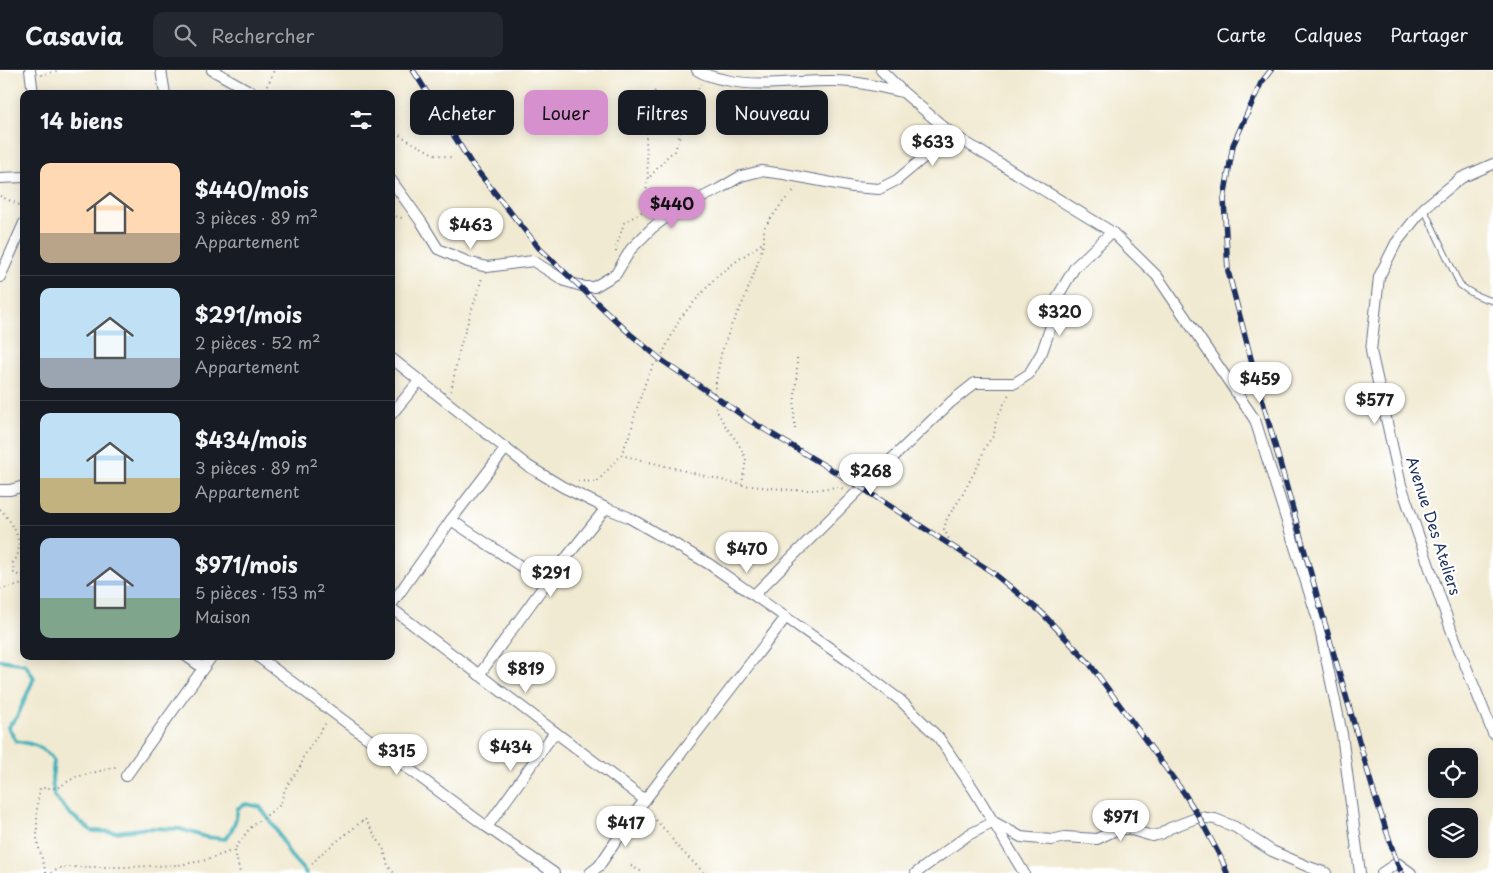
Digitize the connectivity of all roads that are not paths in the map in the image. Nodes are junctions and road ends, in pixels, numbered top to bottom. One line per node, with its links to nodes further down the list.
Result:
1 (161, 70): 7 (street)
2 (212, 70): 8 (street)
3 (881, 70): 9 (street)
4 (701, 73): 9 (street)
5 (31, 74): 6 (street)
6 (33, 90)
7 (164, 90)
8 (248, 90)
9 (903, 92): 10 (street)
10 (952, 134): 14 (street); 17 (street)
11 (1493, 164): 15 (street, Avenue Des Ateliers)
12 (20, 177): 13 (street)
13 (0, 178)
14 (395, 186)
15 (1424, 208): 19 (lane); 39 (street, Avenue Des Ateliers)
16 (20, 232): 18 (street)
17 (1112, 232): 29 (street); 49 (street)
18 (0, 277)
19 (1493, 301)
20 (395, 361): 21 (street)
21 (420, 380): 22 (street); 23 (street)
22 (395, 410)
23 (506, 448): 26 (street); 27 (street)
24 (20, 487): 25 (street)
25 (0, 490)
26 (606, 508): 28 (street); 29 (street)
27 (451, 520): 28 (street); 30 (street)
28 (546, 583): 37 (street)
29 (754, 595): 32 (street)
30 (395, 601)
31 (395, 610): 37 (street)
32 (786, 617): 41 (street); 42 (street)
33 (192, 660): 36 (street)
34 (209, 660): 36 (street)
35 (262, 660): 43 (street)
36 (203, 668): 40 (street)
37 (480, 675): 38 (street)
38 (555, 732): 41 (street); 43 (street)
39 (1493, 732)
40 (126, 776)
41 (645, 800): 45 (street)
42 (994, 822): 46 (street); 47 (street); 48 (street)
43 (488, 827): 44 (street)
44 (554, 873)
45 (590, 873)
46 (916, 873)
47 (1024, 873)
48 (1326, 873)
49 (1360, 873)
50 (1382, 873): 51 (street)
51 (1411, 873)

